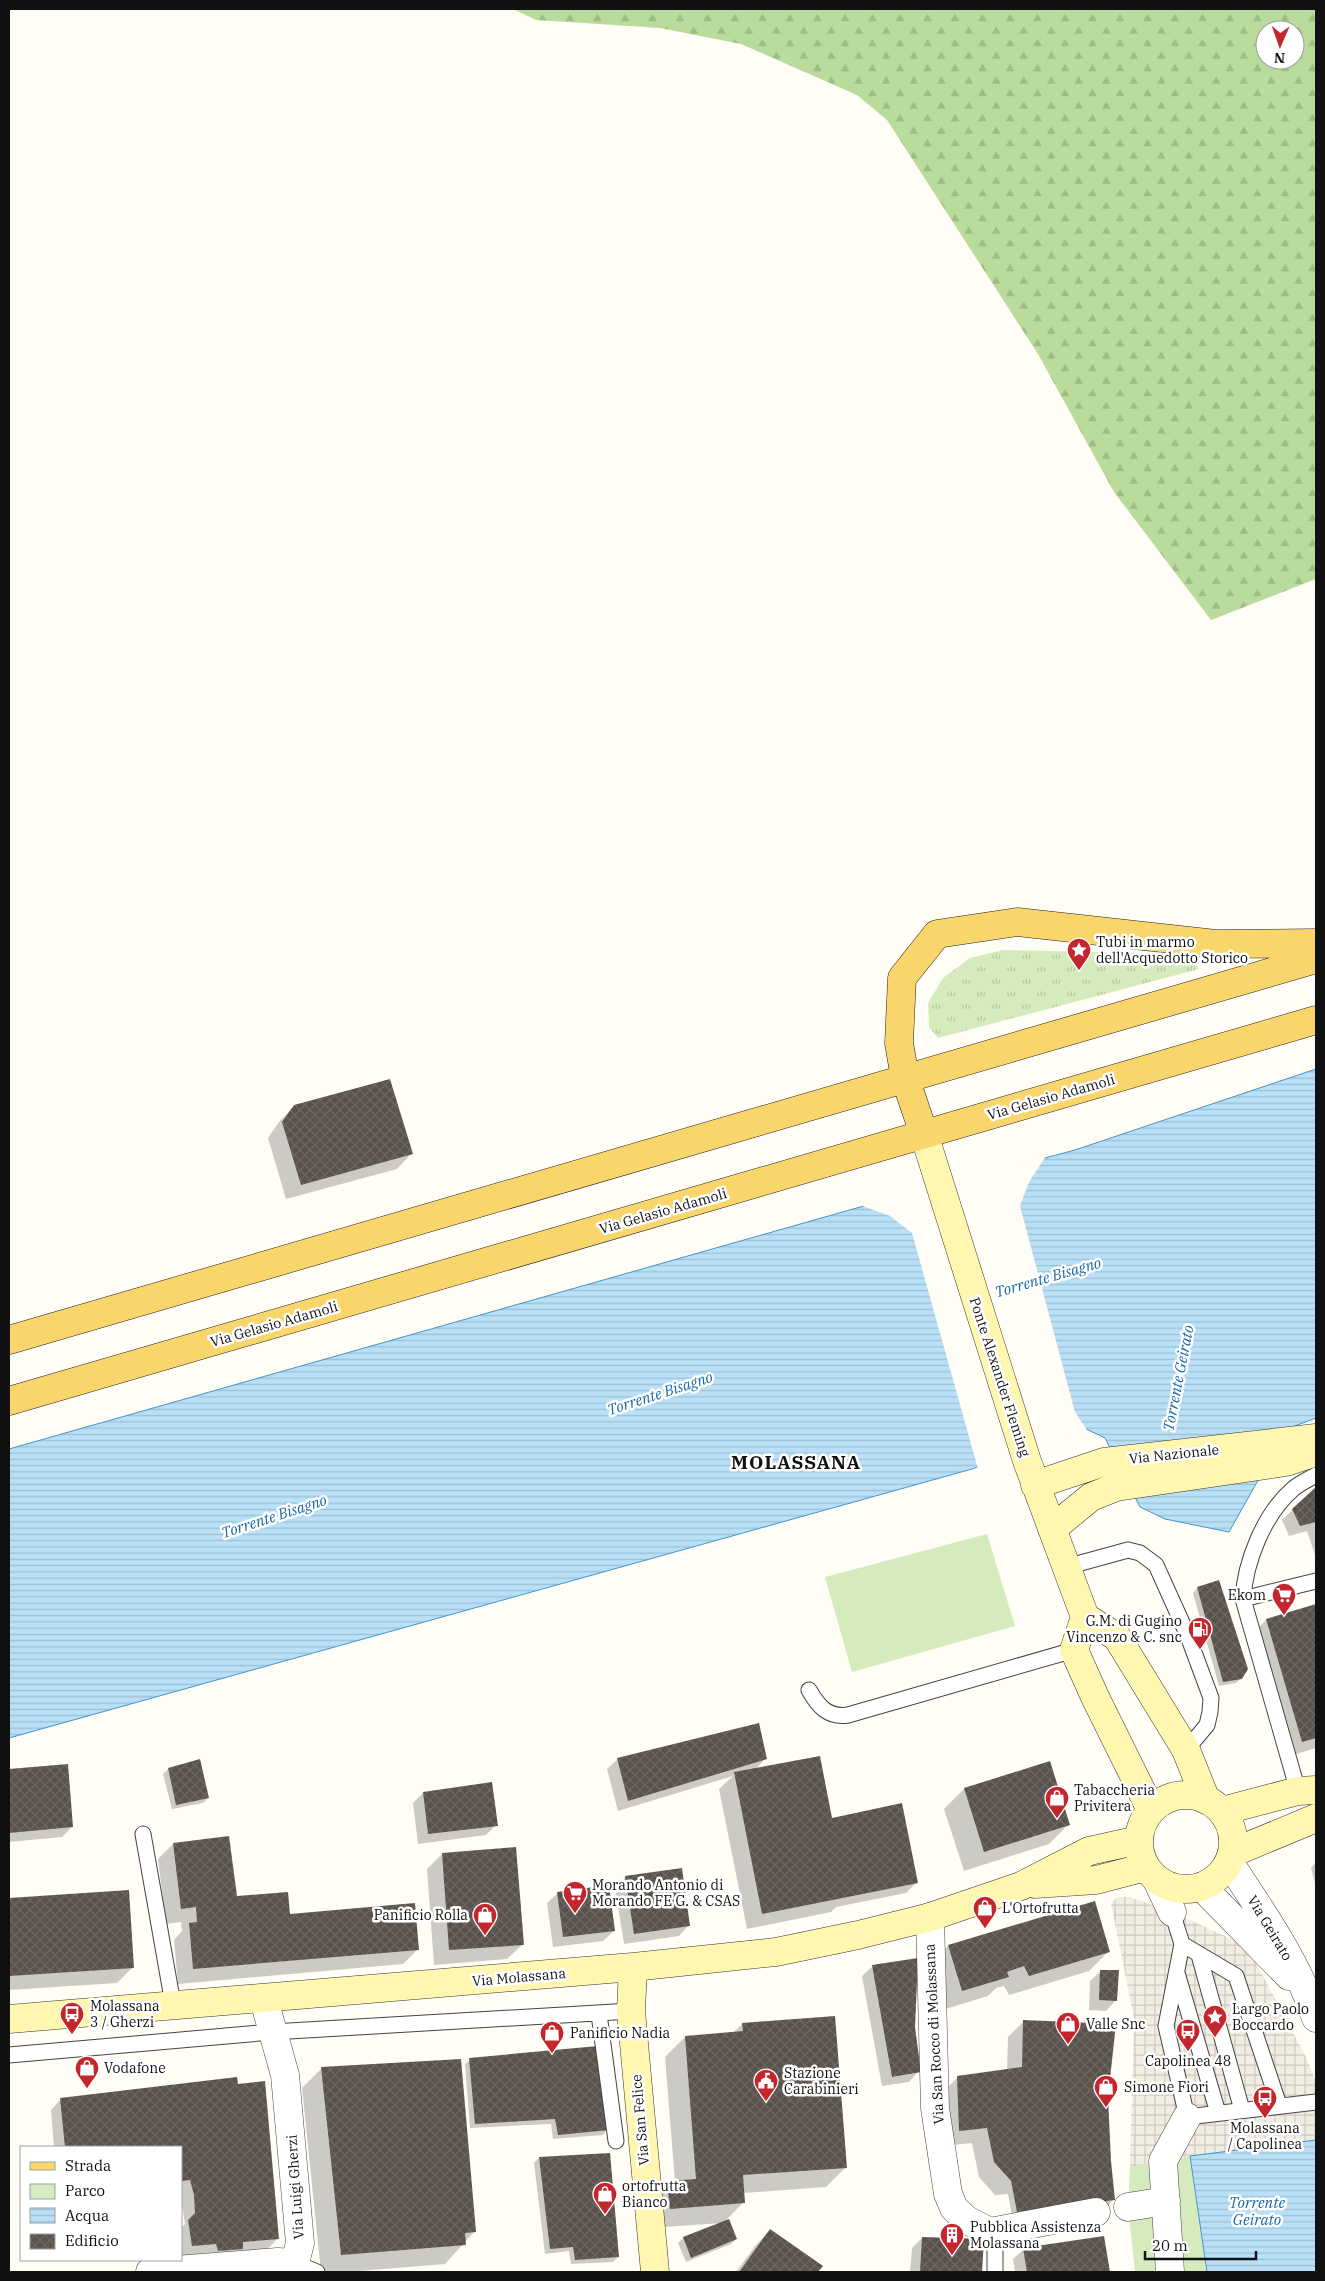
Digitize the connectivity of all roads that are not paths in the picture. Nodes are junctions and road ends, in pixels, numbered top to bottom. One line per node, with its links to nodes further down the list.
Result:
1 (1316, 943): 4 (main road)
2 (1316, 959): 4 (main road)
3 (1316, 1020): 5 (main road, Via Gelasio Adamoli)
4 (905, 1078): 5 (main road); 6 (main road)
5 (924, 1134): 7 (main road, Via Gelasio Adamoli); 10 (main road, Ponte Alexander Fleming)
6 (9, 1340)
7 (9, 1401)
8 (1316, 1438): 10 (main road, Via Nazionale)
9 (1316, 1452): 12 (main road, Via Nazionale)
10 (1031, 1473): 12 (main road, Ponte Alexander Fleming)
11 (1316, 1475): 15 (lane)
12 (1052, 1529): 13 (main road, Ponte Alexander Fleming)
13 (1066, 1567): 16 (main road, Ponte Alexander Fleming); 19 (lane)
14 (1316, 1581): 15 (lane)
15 (1244, 1599): 20 (lane)
16 (1085, 1616): 17 (main road); 19 (main road)
17 (1074, 1650): 18 (lane); 22 (main road)
18 (809, 1690)
19 (1186, 1750): 21 (main road)
20 (1307, 1791): 21 (main road)
21 (1214, 1806): 22 (main road); 26 (main road)
22 (1152, 1810): 25 (main road)
23 (1316, 1818): 26 (main road)
24 (143, 1834): 37 (lane)
25 (1139, 1840): 27 (main road); 28 (main road, Via Molassana)
26 (1231, 1857): 29 (main road); 38 (street, Via Geirato)
27 (1151, 1873): 28 (main road, Via Molassana); 29 (main road); 30 (street)
28 (1021, 1886): 31 (main road, Via Molassana)
29 (1202, 1887): 38 (street, Via Geirato)
30 (1172, 1912): 32 (lane)
31 (930, 1917): 34 (main road, Via Molassana); 53 (street, Via San Rocco di Molassana)
32 (1182, 1944): 33 (lane); 35 (lane)
33 (1199, 1955): 45 (lane); 46 (lane)
34 (633, 1968): 36 (main road, Via Molassana); 39 (main road, Via San Felice)
35 (1177, 1970): 47 (lane); 48 (lane)
36 (264, 2000): 37 (main road, Via Molassana); 42 (street, Via Luigi Gherzi)
37 (173, 2004): 41 (main road, Via Molassana)
38 (1312, 2007)
39 (631, 2011): 40 (lane); 56 (main road, Via San Felice)
40 (599, 2014): 42 (lane); 49 (lane)
41 (9, 2019)
42 (272, 2032): 43 (lane); 54 (street, Via Luigi Gherzi)
43 (9, 2055)
44 (1316, 2102): 45 (lane)
45 (1279, 2105): 46 (lane)
46 (1242, 2110): 47 (lane)
47 (1218, 2113): 48 (lane)
48 (1187, 2117): 50 (street)
49 (616, 2141)
50 (1166, 2201): 51 (street); 58 (street)
51 (1128, 2207)
52 (1096, 2212): 53 (street)
53 (990, 2232): 57 (lane)
54 (306, 2268): 55 (street, Via Luigi Gherzi)
55 (150, 2272)
56 (653, 2272)
57 (995, 2272)
58 (1170, 2272)

